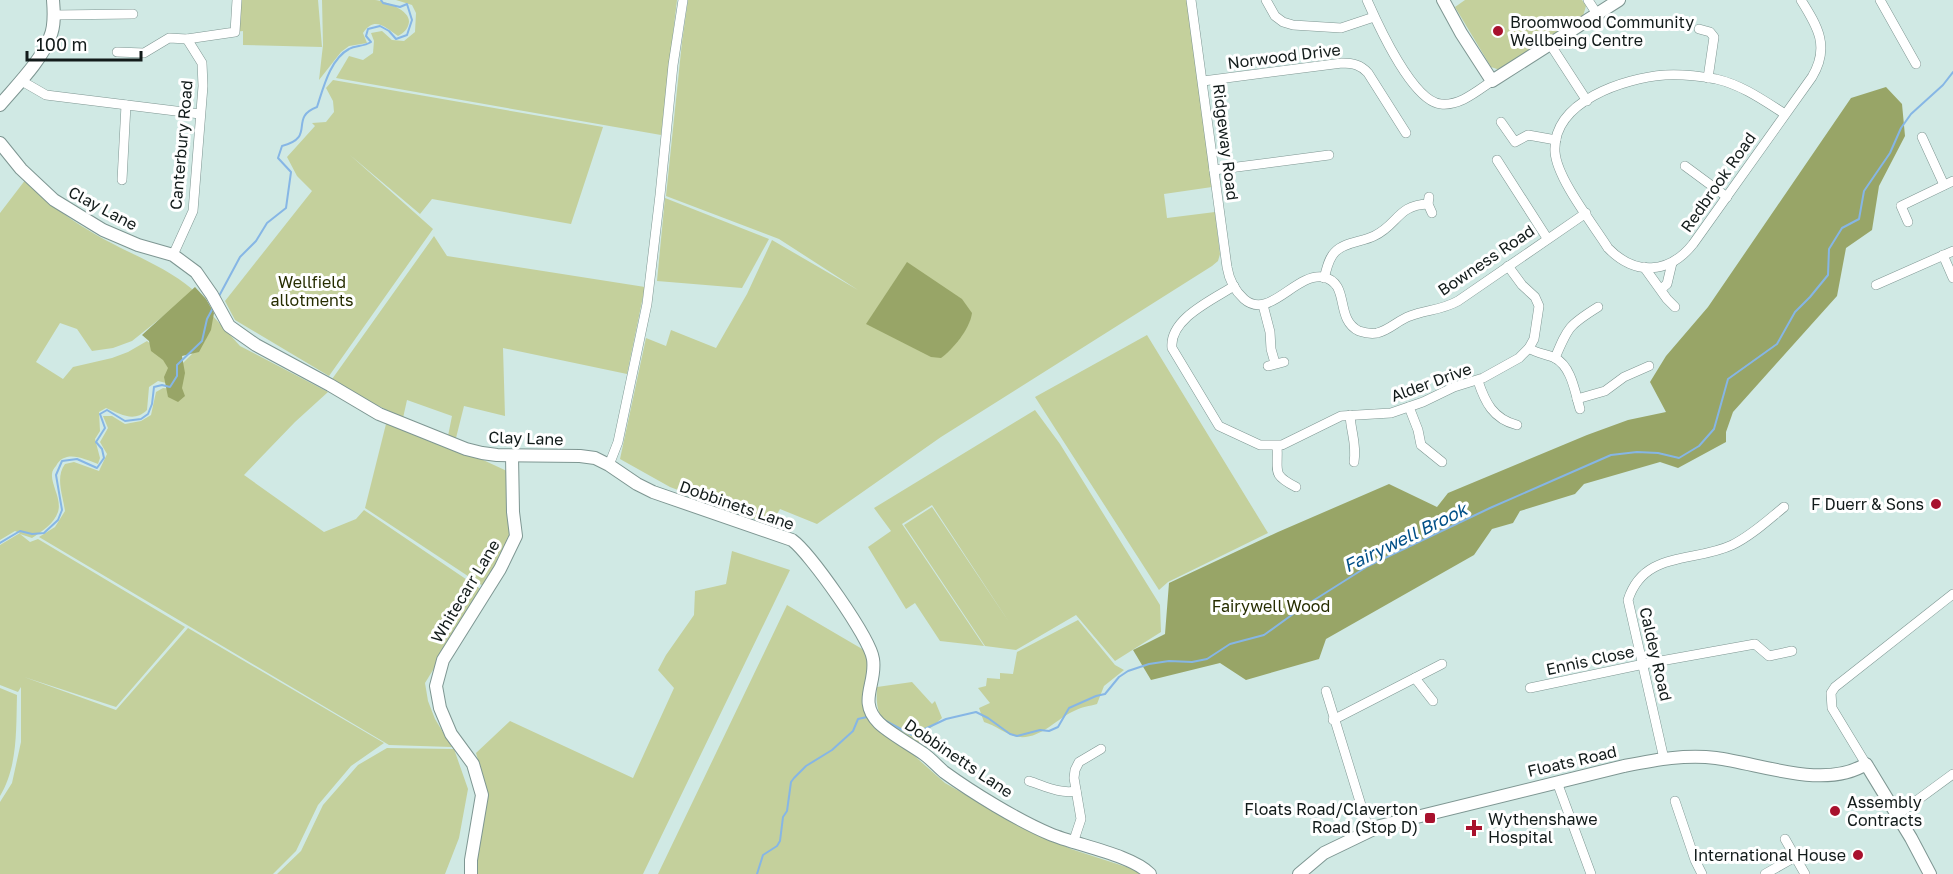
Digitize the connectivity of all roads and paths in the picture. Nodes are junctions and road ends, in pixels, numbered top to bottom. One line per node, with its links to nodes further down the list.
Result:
1 (53, 0): 14 (street)
2 (237, 0): 17 (street)
3 (683, 0): 71 (street)
4 (1191, 0): 23 (street, Ridgeway Road)
5 (1266, 0): 15 (street)
6 (1367, 0): 15 (street)
7 (1443, 0): 24 (street)
8 (1588, 0): 13 (street)
9 (1619, 0): 13 (street)
10 (1802, 0): 29 (street, Redbrook Road)
11 (1876, 1): 20 (street)
12 (134, 14): 14 (street)
13 (1597, 14): 18 (street)
14 (54, 15): 22 (street)
15 (1374, 16): 24 (street)
16 (1699, 29): 21 (street)
17 (187, 39): 19 (street); 28 (street, Canterbury Road)
18 (1550, 44): 24 (street); 25 (street)
19 (117, 52)
20 (1916, 63)
21 (1708, 78): 25 (street); 29 (street)
22 (20, 80): 26 (street); 27 (street)
23 (1203, 81): 31 (street, Norwood Drive); 38 (street, Ridgeway Road)
24 (1492, 81)
25 (1587, 101): 33 (street)
26 (0, 105)
27 (126, 105): 28 (street); 39 (street)
28 (200, 114): 47 (street, Canterbury Road)
29 (1785, 114): 41 (street, Redbrook Road)
30 (1501, 122): 33 (street)
31 (1406, 133)
32 (1922, 137): 40 (street)
33 (1556, 140): 43 (street)
34 (0, 143): 47 (street, Clay Lane)
35 (1329, 155): 38 (street)
36 (1497, 160): 45 (street)
37 (1685, 166): 41 (street)
38 (1214, 170): 55 (street, Ridgeway Road)
39 (122, 180)
40 (1949, 183): 44 (street)
41 (1726, 196): 49 (street, Redbrook Road)
42 (1429, 205): 52 (street)
43 (1586, 213): 45 (street, Bowness Road); 51 (street)
44 (1908, 222)
45 (1547, 238): 50 (street, Bowness Road)
46 (1953, 251): 48 (street)
47 (173, 255): 69 (street, Clay Lane)
48 (1943, 255): 53 (street); 54 (street)
49 (1672, 263): 51 (street); 56 (street, Redbrook Road)
50 (1508, 266): 52 (street, Bowness Road); 60 (street)
51 (1644, 267): 56 (street)
52 (1324, 278): 57 (street)
53 (1953, 278)
54 (1876, 285)
55 (1234, 286): 57 (street); 68 (street)
56 (1661, 289): 59 (street)
57 (1263, 305): 62 (street)
58 (1598, 307): 61 (street)
59 (1675, 307)
60 (1529, 348): 61 (street); 64 (street, Alder Drive)
61 (1555, 358): 63 (street)
62 (1276, 364)
63 (1644, 372)
64 (1478, 381): 65 (street, Alder Drive); 67 (street)
65 (1409, 407): 66 (street, Alder Drive); 72 (street)
66 (1350, 415): 68 (street, Alder Drive); 70 (street)
67 (1505, 433)
68 (1276, 446): 73 (street)
69 (512, 456): 71 (street, Clay Lane); 98 (street, Whitecarr Lane)
70 (1366, 457)
71 (609, 465): 84 (street, Dobbinets Lane)
72 (1430, 468)
73 (1291, 488)
74 (1784, 507): 78 (street, Caldey Road)
75 (1953, 594): 87 (street)
76 (1792, 651): 78 (street, Ennis Close)
77 (1442, 664): 79 (street)
78 (1644, 664): 80 (street, Ennis Close); 86 (street, Caldey Road)
79 (1415, 678): 82 (street); 83 (street)
80 (1530, 688)
81 (1326, 692): 83 (street)
82 (1433, 701)
83 (1333, 720): 94 (street)
84 (880, 725): 96 (street, Dobbinetts Lane)
85 (1101, 749): 91 (street)
86 (1664, 759): 87 (street, Floats Road); 90 (street, Floats Road)
87 (1866, 764): 93 (street)
88 (1953, 774): 93 (street)
89 (1029, 781): 91 (street)
90 (1557, 782): 94 (street, Floats Road); 101 (street)
91 (1076, 791): 96 (street)
92 (1675, 801): 102 (street)
93 (1897, 815): 105 (street)
94 (1369, 831): 100 (street, Floats Road)
95 (1785, 839): 97 (street)
96 (1073, 843): 99 (street, Dobbinetts Lane)
97 (1795, 856): 103 (street); 104 (street)
98 (471, 874)
99 (1150, 874)
100 (1299, 874)
101 (1591, 874)
102 (1702, 874)
103 (1765, 874)
104 (1805, 874)
105 (1930, 874)

